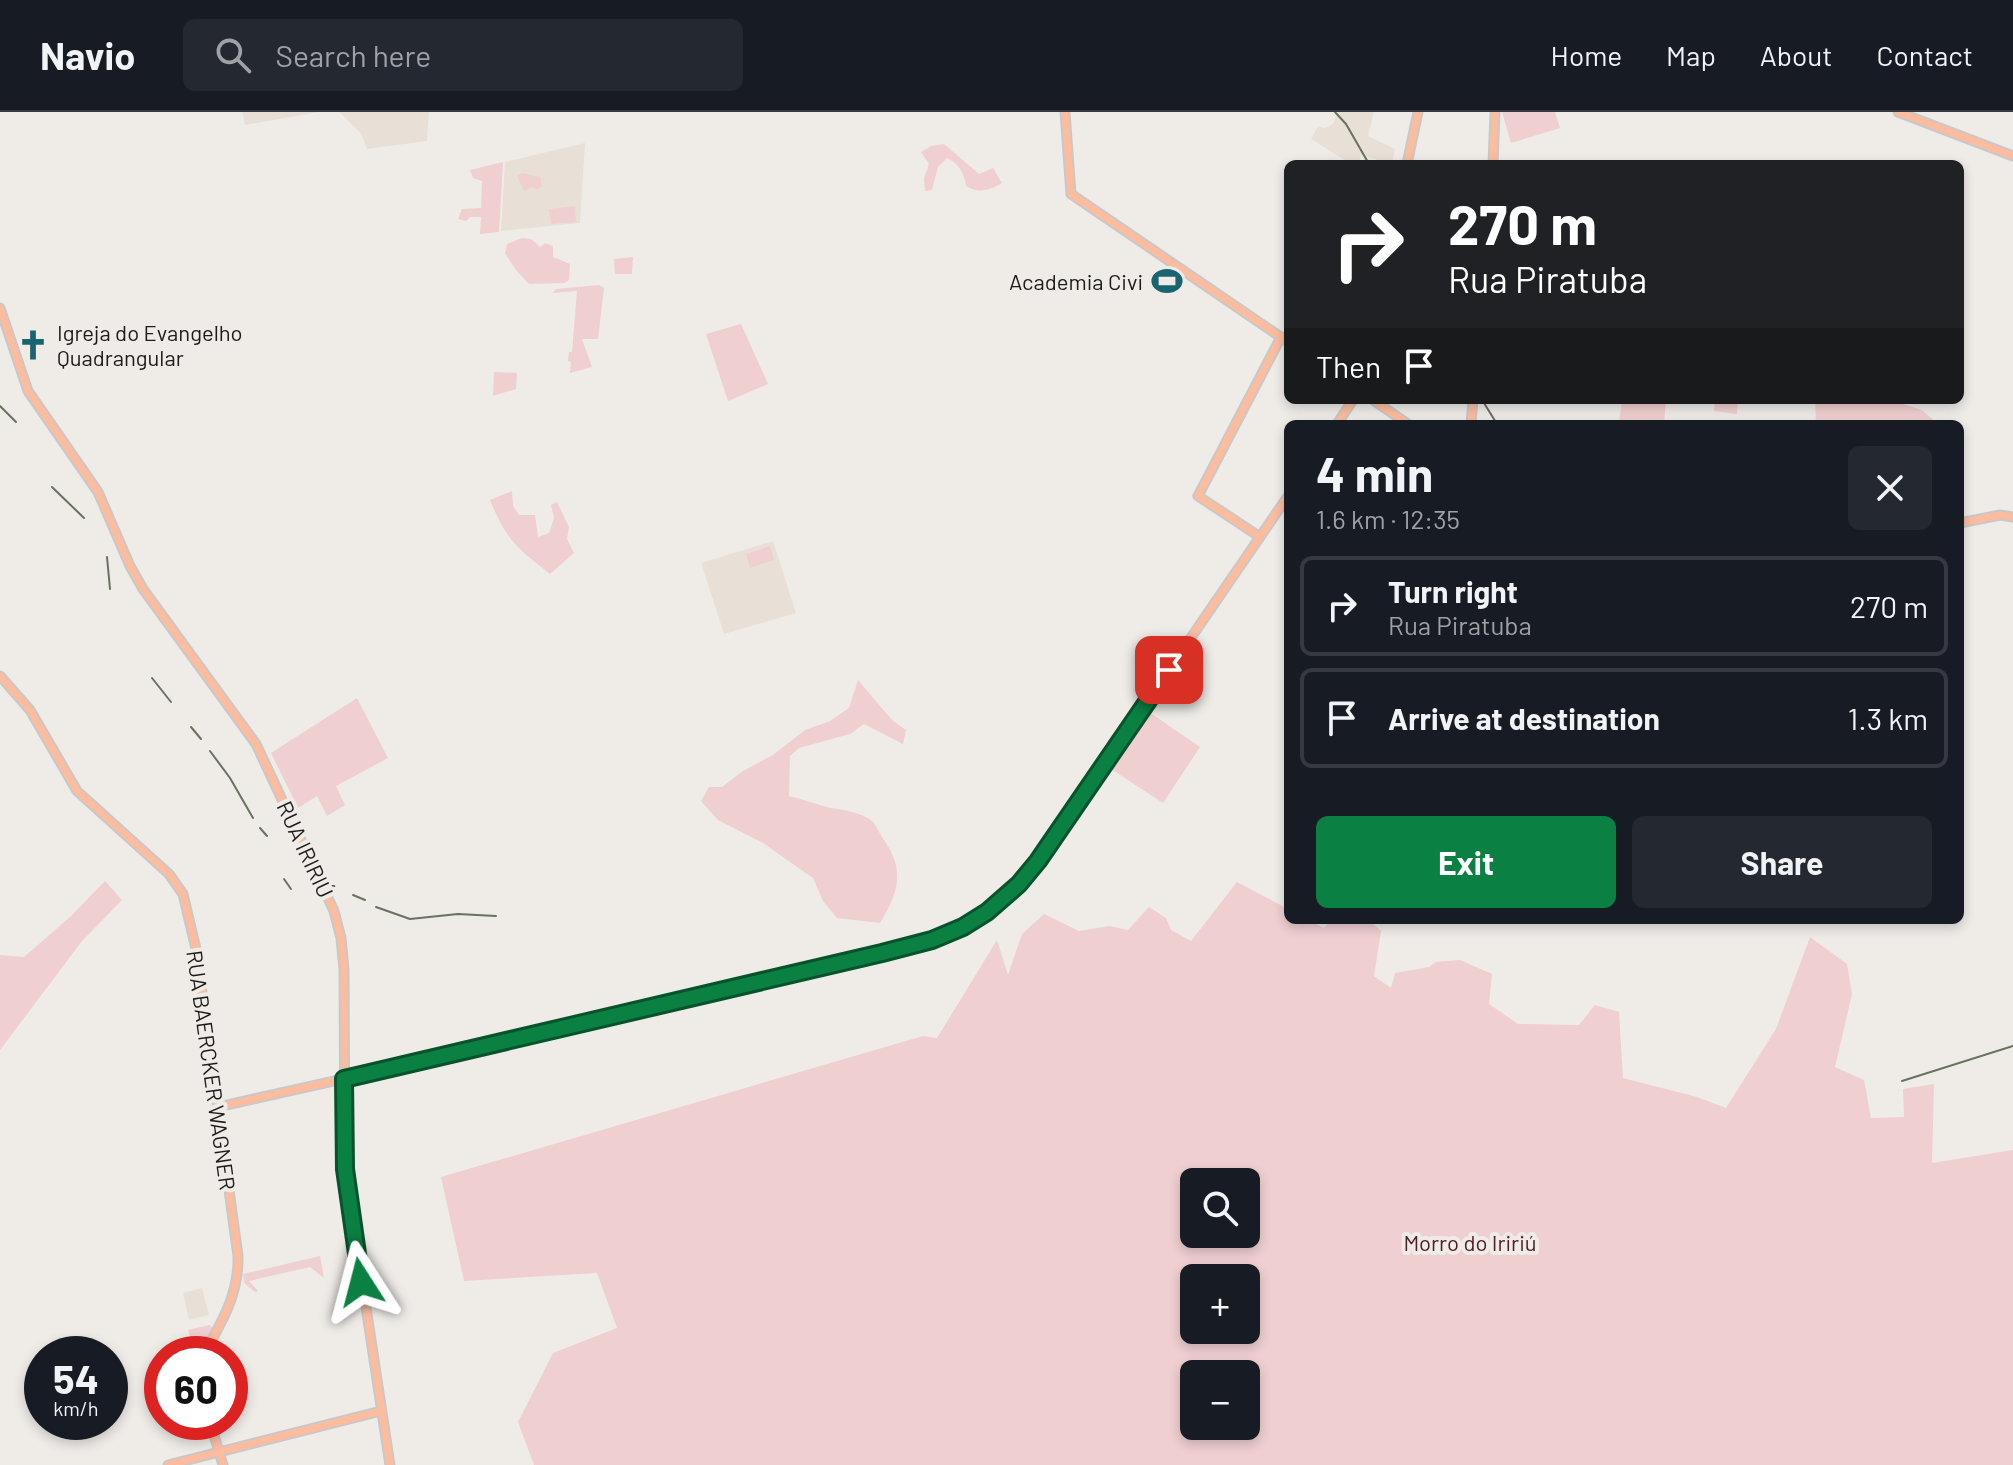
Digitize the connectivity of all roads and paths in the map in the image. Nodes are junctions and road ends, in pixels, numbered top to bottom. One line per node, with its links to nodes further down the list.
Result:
1 (1065, 112): 9 (main road)
2 (1418, 112): 6 (main road)
3 (1495, 112): 7 (main road)
4 (1898, 112): 5 (main road)
5 (2013, 156)
6 (1408, 160)
7 (1493, 160)
8 (0, 308): 17 (main road, RUA IRIRIÚ)
9 (1284, 340): 15 (main road)
10 (1379, 404): 11 (main road)
11 (1402, 420)
12 (1284, 502): 15 (main road)
13 (2013, 517): 14 (main road)
14 (1964, 522)
15 (1260, 537): 17 (main road)
16 (0, 676): 18 (main road, RUA BAERCKER WAGNER)
17 (344, 1079): 18 (main road); 20 (main road, RUA IRIRIÚ)
18 (218, 1107): 19 (main road, RUA BAERCKER WAGNER)
19 (214, 1336)
20 (381, 1411): 22 (main road); 25 (main road, RUA IRIRIÚ)
21 (215, 1440): 22 (main road)
22 (219, 1452): 23 (main road); 24 (main road)
23 (168, 1465)
24 (223, 1465)
25 (390, 1465)

